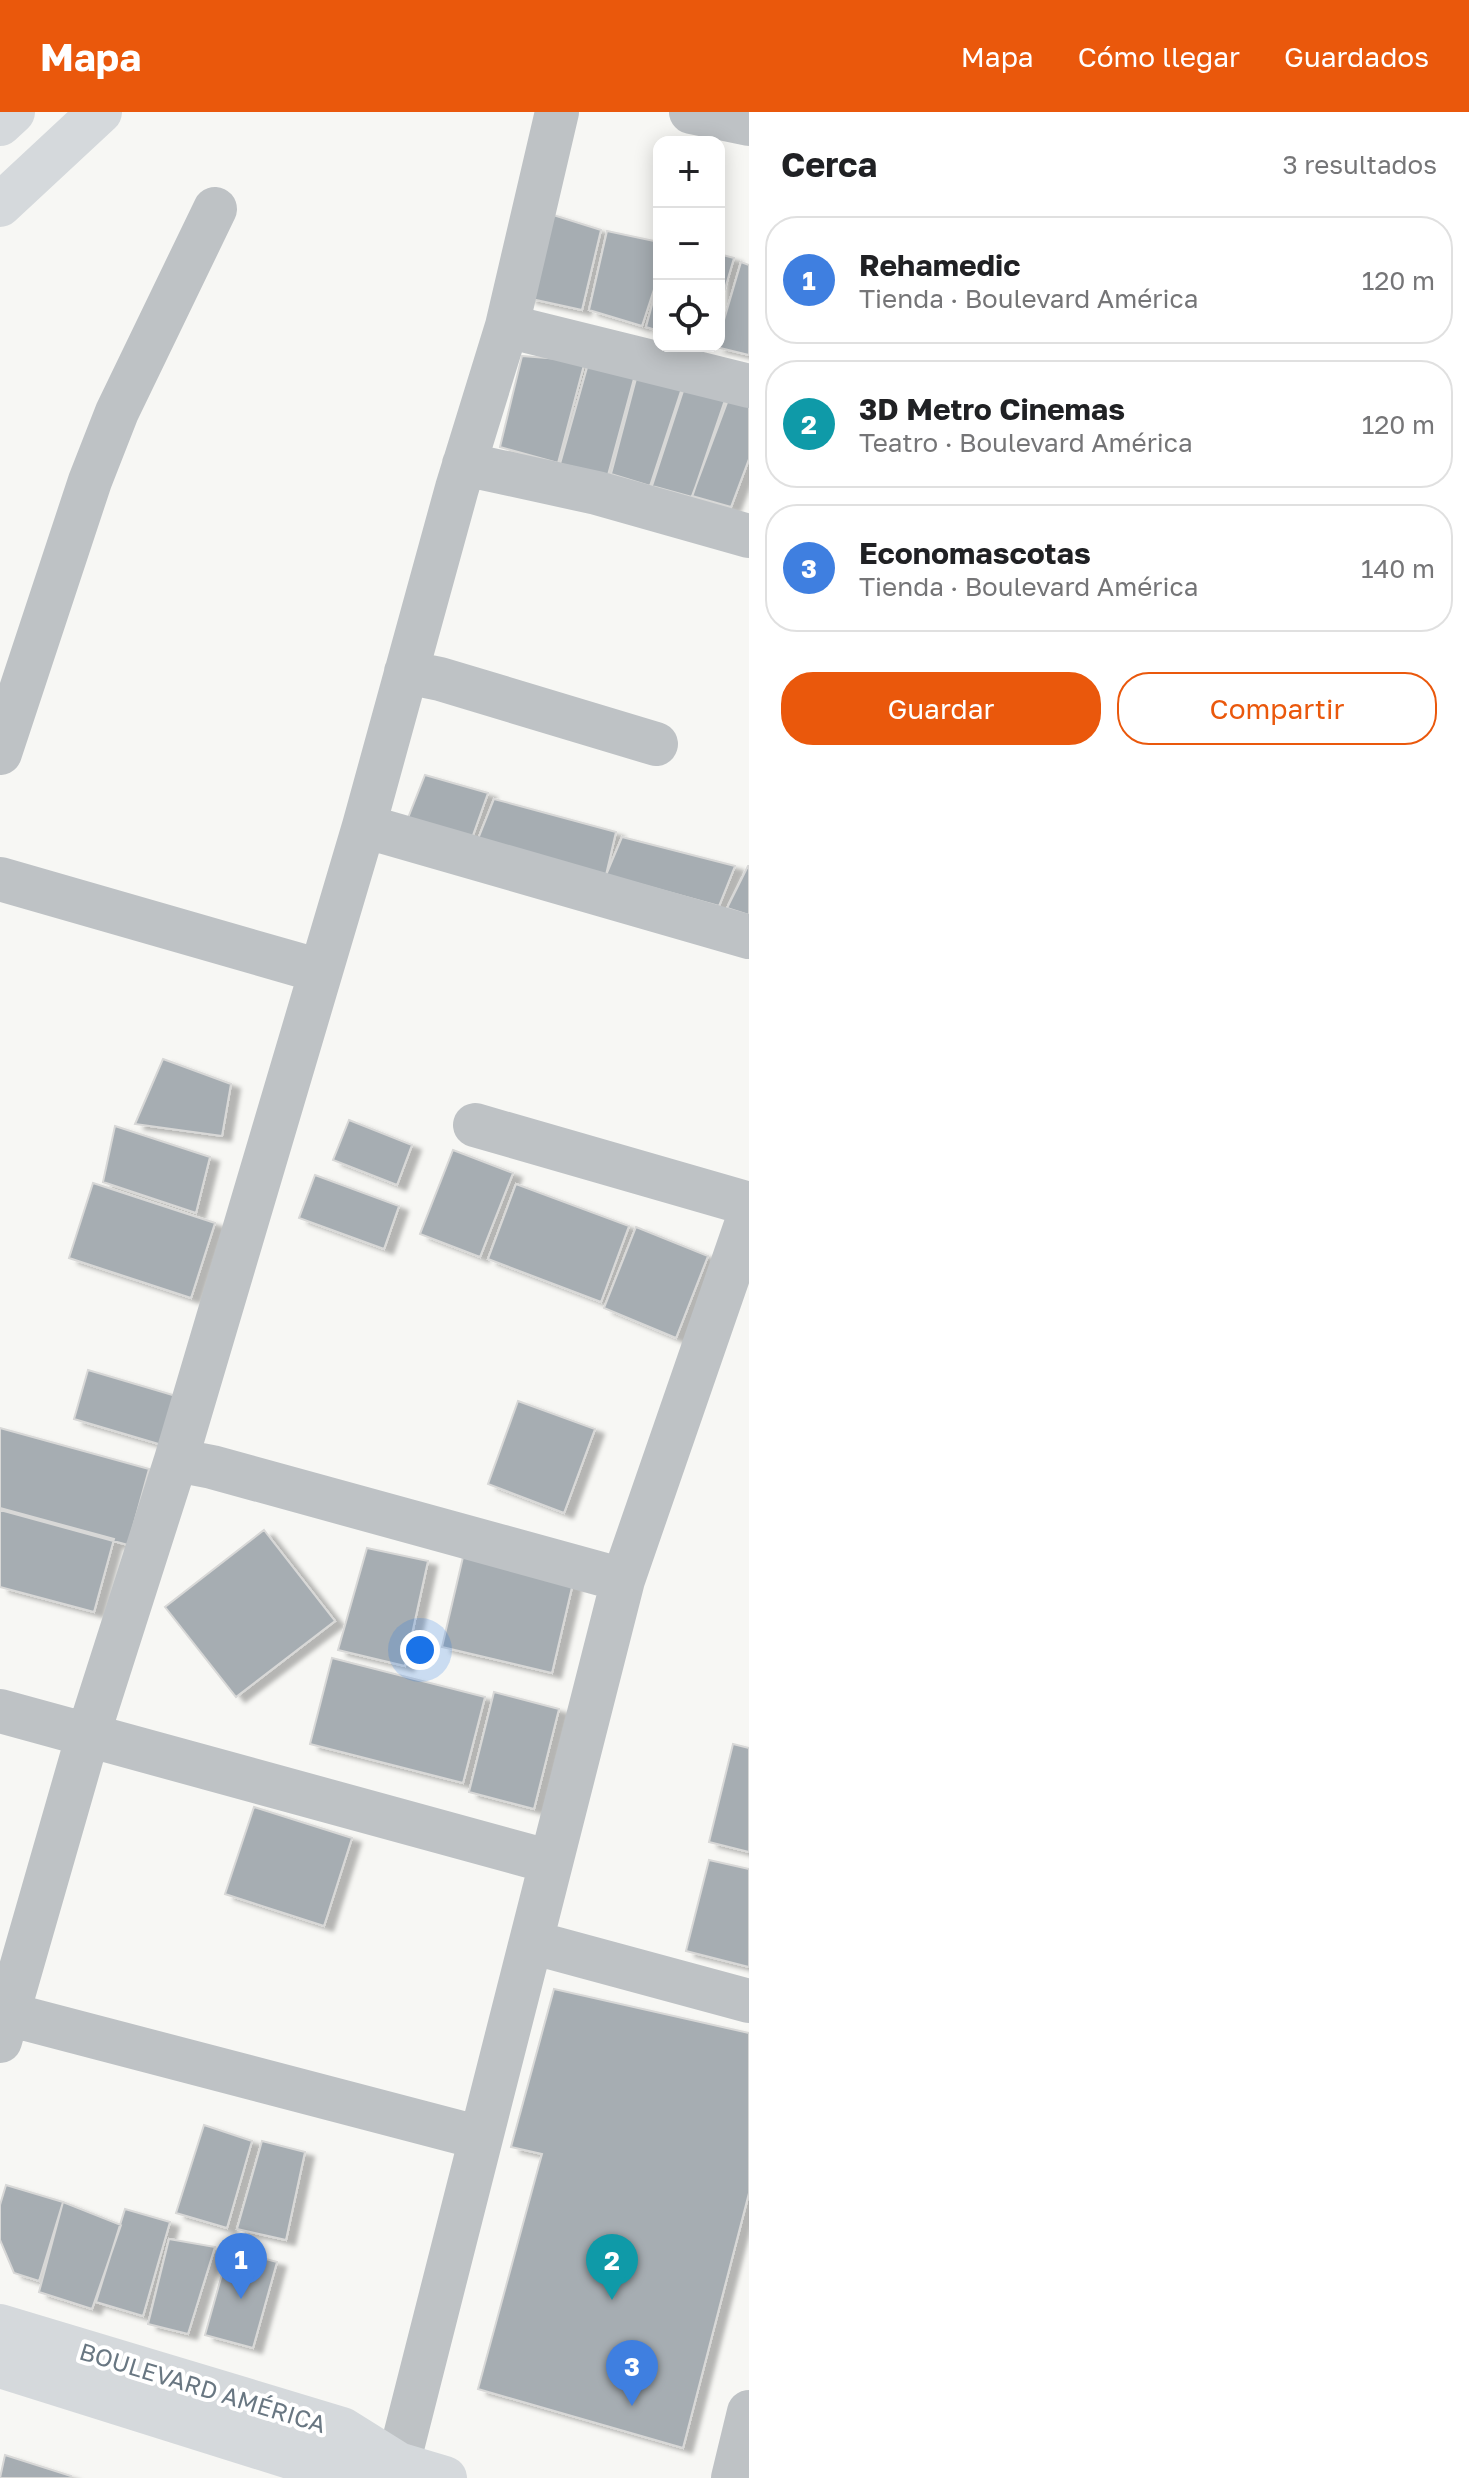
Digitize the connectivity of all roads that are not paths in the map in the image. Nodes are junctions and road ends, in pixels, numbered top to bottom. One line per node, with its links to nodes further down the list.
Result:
1 (13, 112): 5 (main road)
2 (100, 112): 7 (main road)
3 (557, 112): 9 (street)
4 (691, 112): 6 (street)
5 (0, 124)
6 (749, 124)
7 (0, 205)
8 (215, 209): 15 (street)
9 (507, 326): 10 (street); 11 (street)
10 (749, 386)
11 (464, 464): 12 (street); 13 (street)
12 (749, 536)
13 (406, 672): 14 (street); 16 (street)
14 (656, 744)
15 (0, 753)
16 (364, 826): 18 (street); 19 (street)
17 (0, 879): 19 (street)
18 (749, 937)
19 (320, 971): 23 (street)
20 (475, 1125): 21 (street)
21 (749, 1204)
22 (749, 1216): 24 (street)
23 (176, 1460): 24 (street); 26 (street)
24 (623, 1580): 27 (street)
25 (0, 1711): 26 (street)
26 (88, 1735): 27 (street); 30 (street)
27 (551, 1862): 28 (street)
28 (531, 1942): 29 (street); 31 (street)
29 (749, 2001)
30 (2, 2022): 31 (street)
31 (481, 2138): 35 (street)
32 (0, 2326): 35 (main road, BOULEVARD AMÉRICA)
33 (0, 2366): 35 (main road, BOULEVARD AMÉRICA)
34 (749, 2412): 37 (street)
35 (398, 2464): 36 (main road, BOULEVARD AMÉRICA)
36 (445, 2478)
37 (733, 2478)

